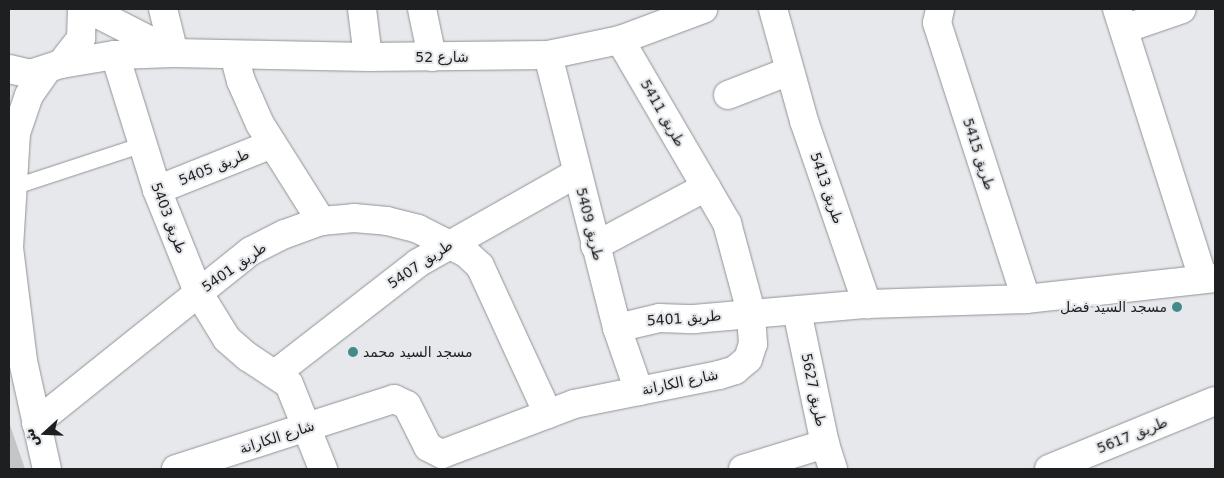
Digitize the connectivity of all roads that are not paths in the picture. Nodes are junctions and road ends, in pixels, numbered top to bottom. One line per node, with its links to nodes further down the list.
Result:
1 (82, 9): 18 (street)
2 (88, 9): 12 (street, شارع 52)
3 (163, 9): 12 (street)
4 (362, 9): 16 (street)
5 (422, 9): 17 (street)
6 (703, 9): 11 (street, شارع 52)
7 (773, 9): 20 (street, طريق 5413)
8 (940, 9): 35 (street, طريق 5415)
9 (1182, 9): 10 (street)
10 (1121, 19): 33 (street)
11 (620, 40): 15 (street, شارع 52); 28 (street, طريق 5411)
12 (174, 53): 13 (street, شارع 52); 14 (street, شارع 52)
13 (234, 54): 16 (street, شارع 52); 25 (street)
14 (114, 55): 18 (street, شارع 52); 24 (street, طريق 5403)
15 (548, 55): 17 (street, شارع 52); 26 (street, طريق 5409)
16 (368, 57): 17 (street, شارع 52)
17 (432, 57)
18 (54, 67): 19 (street, شارع 52); 23 (street)
19 (9, 69)
20 (790, 71): 21 (street); 36 (street, طريق 5413)
21 (728, 96)
22 (9, 104): 23 (street)
23 (16, 133): 27 (street)
24 (143, 144): 27 (lane); 29 (street, طريق 5403)
25 (272, 144): 29 (street, طريق 5405); 30 (street)
26 (577, 173): 31 (street, طريق 5407); 32 (street, طريق 5409)
27 (12, 187): 40 (street)
28 (706, 187): 32 (street); 38 (street, طريق 5411)
29 (157, 190): 34 (street, طريق 5403)
30 (321, 221): 31 (street, طريق 5401); 34 (street, طريق 5401)
31 (448, 243): 41 (street, طريق 5407); 44 (street, طريق 5401)
32 (595, 246): 39 (street, طريق 5409)
33 (1209, 278): 35 (street)
34 (198, 292): 41 (street, طريق 5403); 45 (street, طريق 5401)
35 (1026, 299): 36 (street)
36 (868, 304): 37 (street)
37 (797, 310): 38 (street); 47 (street, طريق 5627)
38 (751, 312): 39 (street, طريق 5401); 42 (street, شارع الكارانة)
39 (617, 328): 42 (street, طريق 5409)
40 (16, 357): 45 (street)
41 (275, 374): 46 (street, طريق 5403)
42 (639, 391): 44 (street, شارع الكارانة)
43 (1214, 404): 53 (street, طريق 5617)
44 (548, 414): 48 (street, شارع الكارانة)
45 (36, 423): 49 (street)
46 (305, 428): 48 (street, شارع الكارانة); 50 (street, شارع الكارانة); 51 (street, طريق 5403)
47 (829, 457): 52 (street)
48 (452, 460)
49 (47, 469)
50 (176, 469)
51 (323, 469)
52 (743, 469)
53 (1049, 469)

